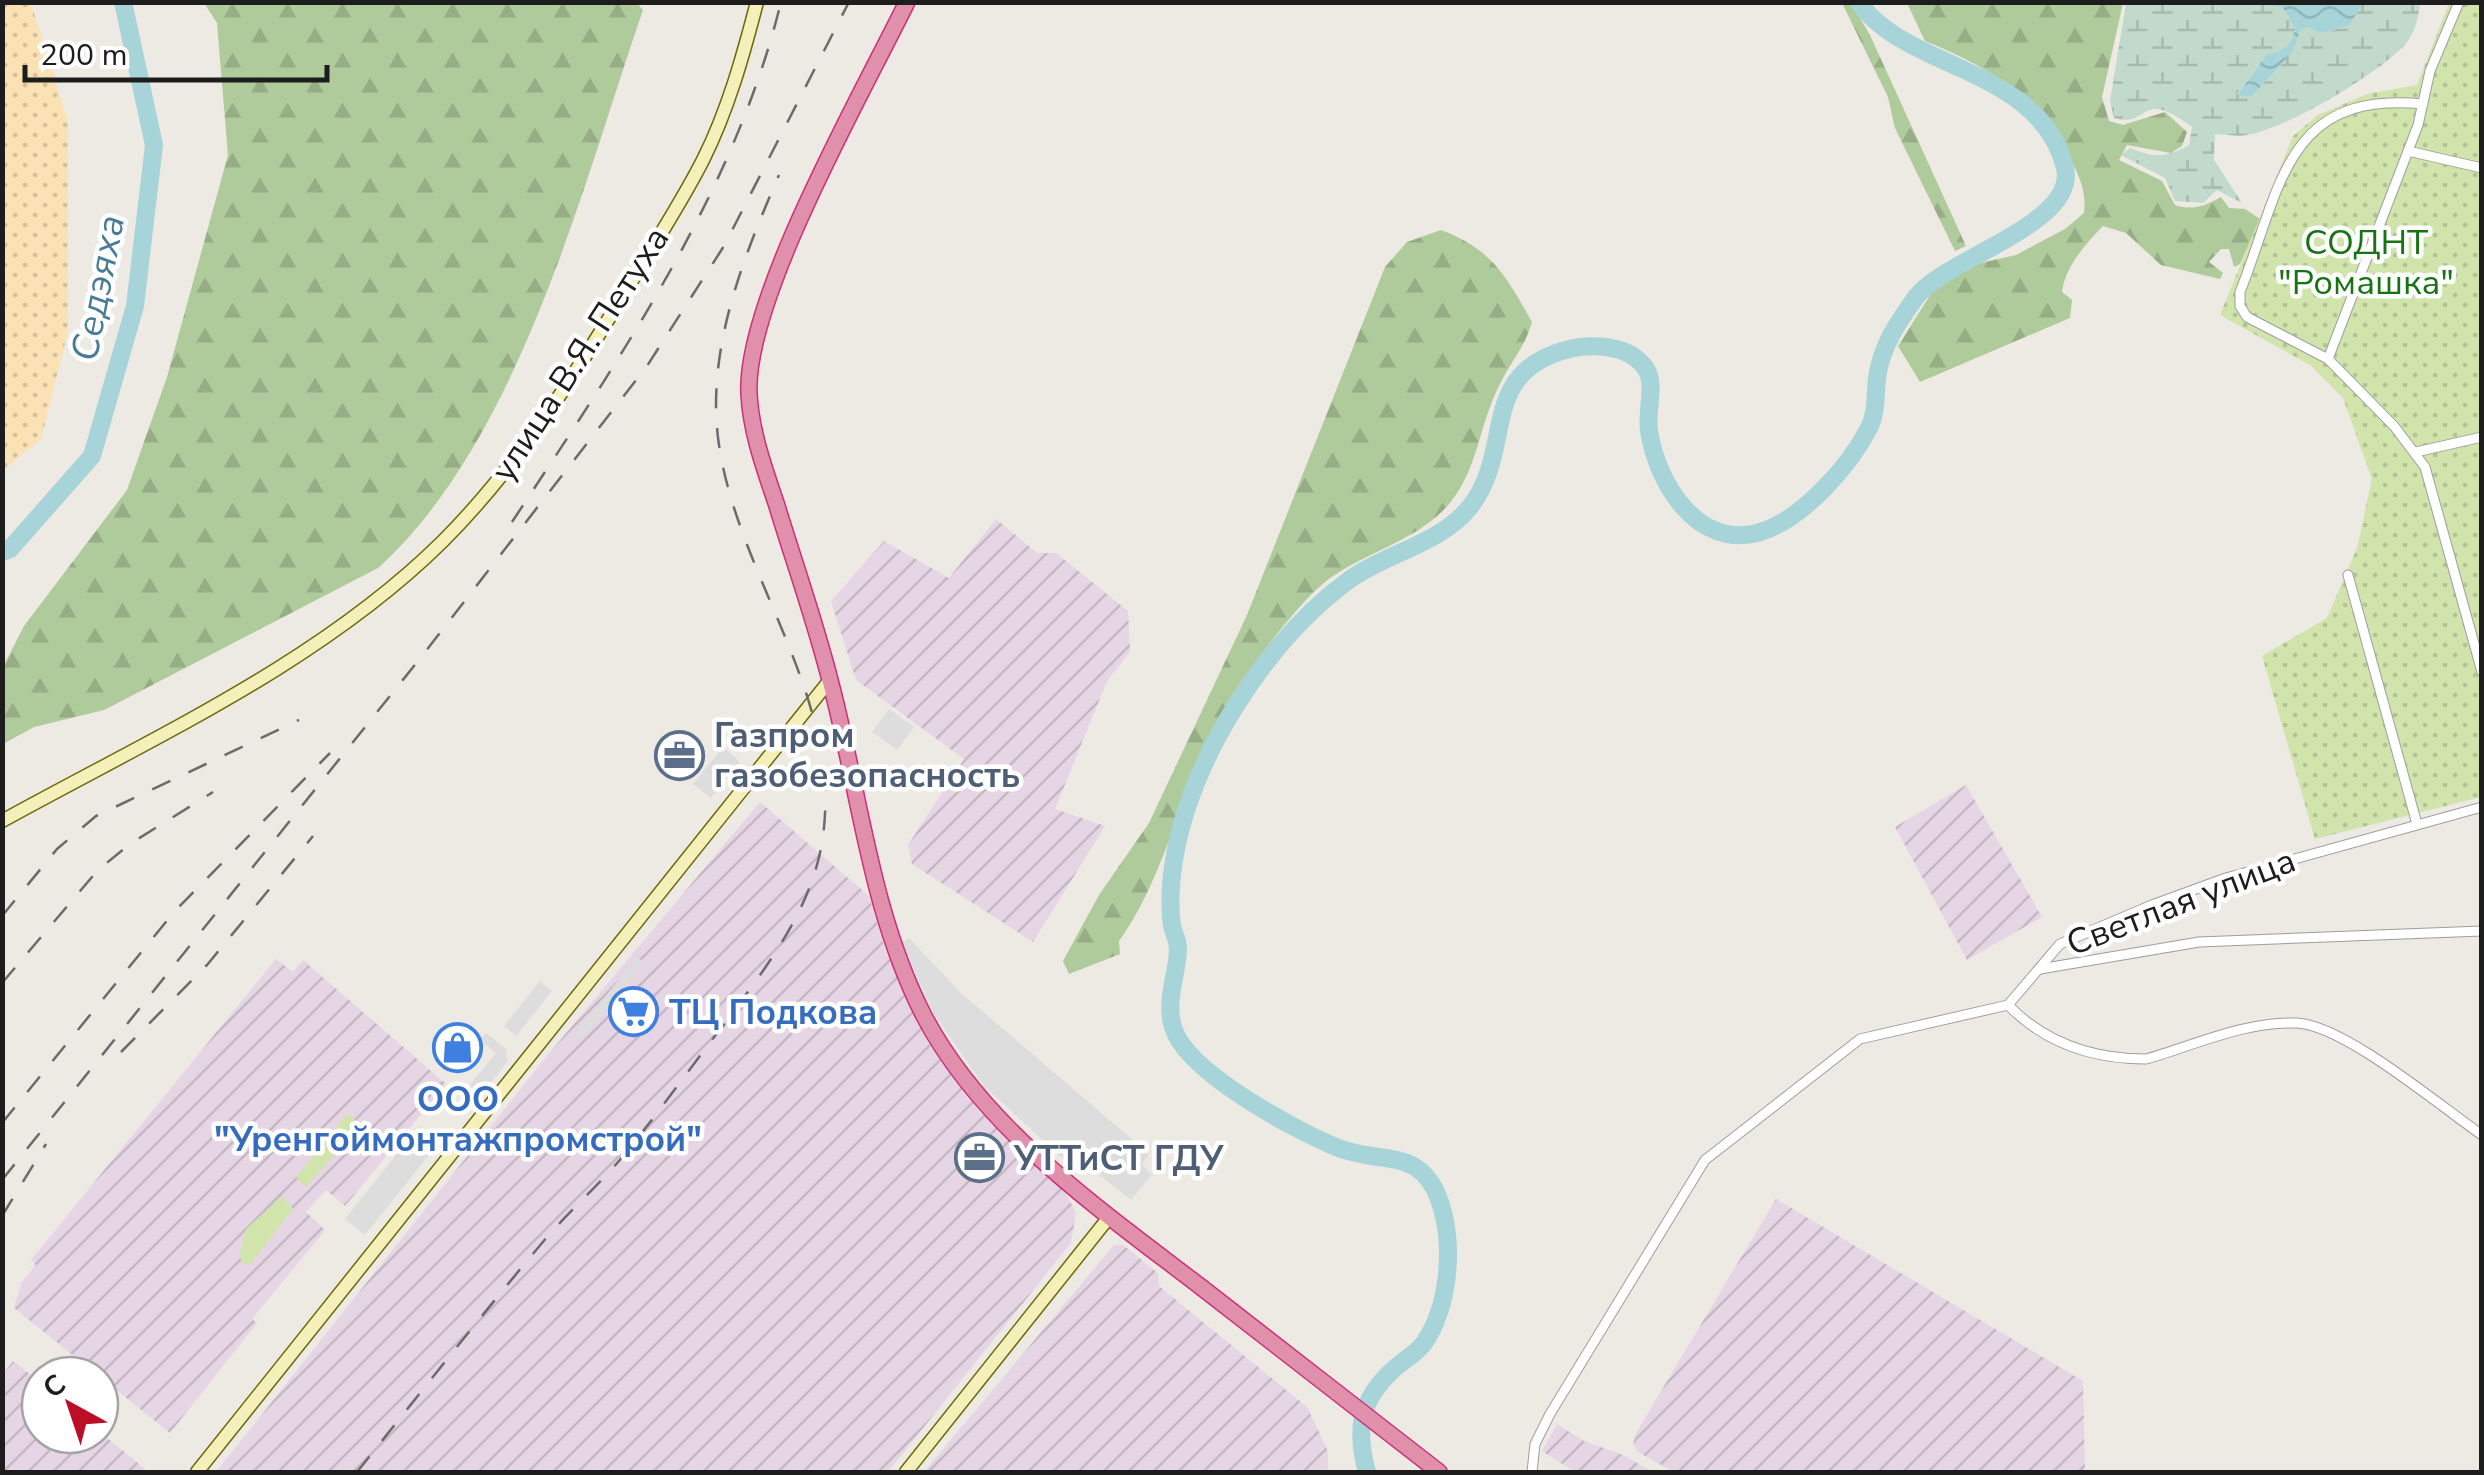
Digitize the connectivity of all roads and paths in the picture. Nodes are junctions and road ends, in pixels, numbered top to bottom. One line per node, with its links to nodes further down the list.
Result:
1 (757, 2): 14 (main road, улица В.Я. Петуха)
2 (907, 2): 12 (highway)
3 (2458, 2): 4 (street)
4 (2423, 104): 5 (street); 7 (street)
5 (2408, 151): 6 (street); 7 (street)
6 (2482, 168)
7 (2328, 359): 9 (street)
8 (2482, 437): 9 (street)
9 (2416, 452): 11 (street)
10 (2348, 575): 15 (street)
11 (2482, 672)
12 (830, 680): 20 (highway); 21 (main road)
13 (2482, 807): 15 (street, Светлая улица)
14 (2, 821)
15 (2417, 824): 17 (street, Светлая улица)
16 (2482, 931): 17 (street)
17 (2040, 969): 18 (street, Светлая улица)
18 (2008, 1004): 19 (street); 24 (street)
19 (2482, 1135)
20 (1110, 1216): 22 (main road); 23 (highway)
21 (197, 1472)
22 (906, 1472)
23 (1439, 1472)
24 (1532, 1472)

